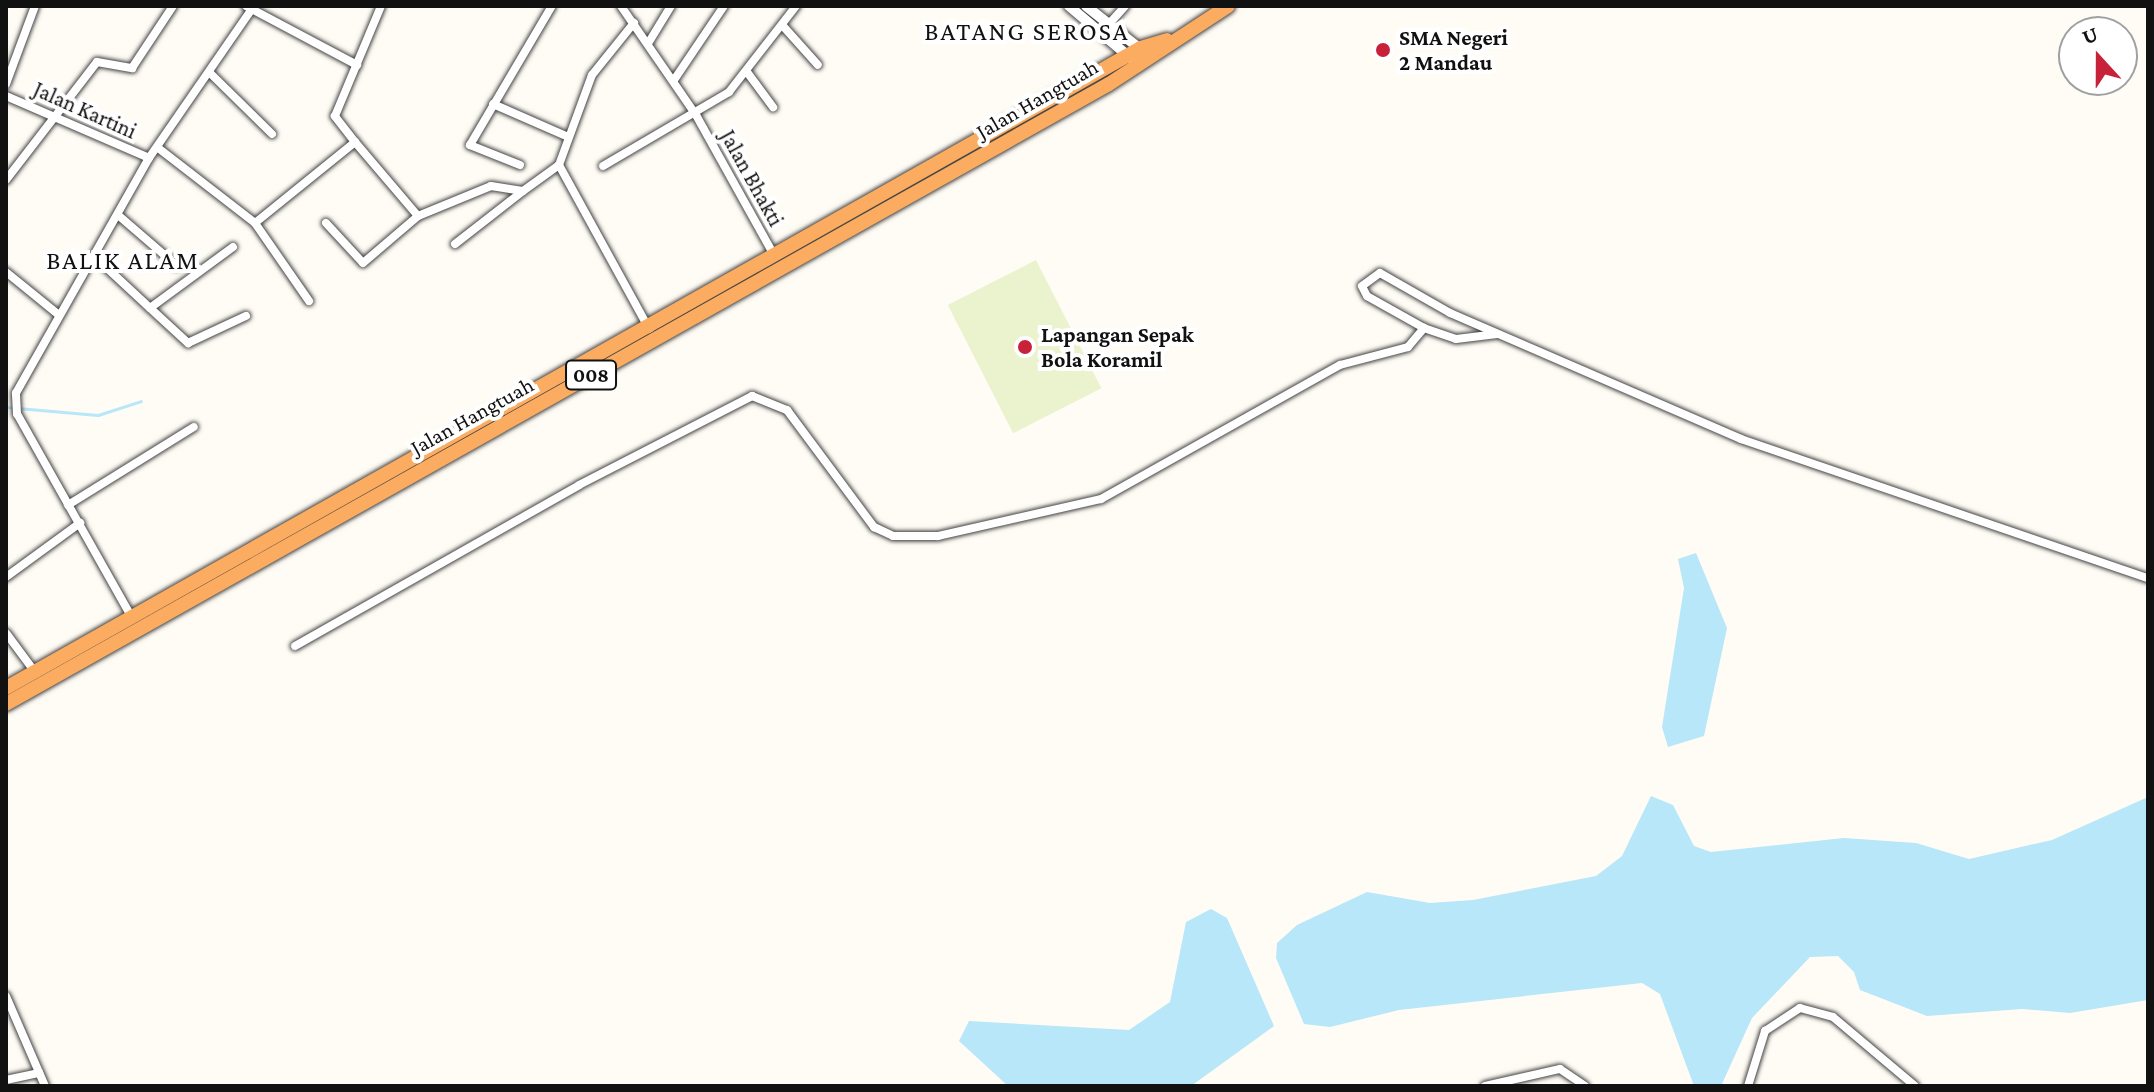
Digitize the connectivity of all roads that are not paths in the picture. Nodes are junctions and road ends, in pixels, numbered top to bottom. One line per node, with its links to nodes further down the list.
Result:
1 (35, 6): 24 (street)
2 (173, 6): 28 (street)
3 (381, 6): 19 (street)
4 (552, 6): 26 (street)
5 (621, 6): 14 (street, Jalan Bhakti)
6 (671, 6): 17 (street)
7 (724, 6): 23 (street)
8 (796, 6): 16 (street)
9 (1069, 6): 18 (street)
10 (1086, 6): 15 (street)
11 (1125, 6): 15 (street)
12 (1228, 6): 18 (highway, Jalan Hangtuah / 008)
13 (251, 7): 19 (street); 22 (street)
14 (634, 23): 17 (street, Jalan Bhakti); 31 (street)
15 (1109, 24): 18 (street)
16 (783, 26): 20 (street); 21 (street)
17 (649, 42): 23 (street, Jalan Bhakti)
18 (1140, 57): 40 (highway, Jalan Hangtuah / 008)
19 (357, 65): 32 (street)
20 (818, 65)
21 (747, 72): 27 (street); 29 (street)
22 (210, 73): 30 (street); 33 (street)
23 (674, 80): 29 (street, Jalan Bhakti)
24 (6, 84)
25 (6, 96): 28 (street, Jalan Kartini)
26 (493, 104): 31 (street); 35 (street)
27 (773, 107)
28 (54, 115): 34 (street, Jalan Kartini); 38 (street)
29 (696, 115): 37 (street); 48 (street, Jalan Bhakti)
30 (272, 134)
31 (568, 137): 36 (street)
32 (355, 142): 42 (street); 43 (street)
33 (157, 147): 34 (street); 43 (street)
34 (149, 158): 41 (street)
35 (520, 165)
36 (559, 165): 39 (street); 56 (street)
37 (603, 166)
38 (6, 180)
39 (523, 191): 42 (street); 45 (street)
40 (883, 204): 48 (highway, Jalan Hangtuah / 008); 62 (highway, Jalan Hangtuah / 008)
41 (118, 215): 47 (street); 49 (street)
42 (418, 216): 44 (street)
43 (255, 223): 51 (street)
44 (326, 223)
45 (455, 244)
46 (233, 247): 52 (street)
47 (94, 256): 52 (street); 53 (street)
48 (776, 258): 56 (highway, Jalan Hangtuah / 008)
49 (177, 266)
50 (6, 272): 53 (street)
51 (309, 301)
52 (150, 308): 54 (street)
53 (59, 315): 59 (street)
54 (246, 316)
55 (1424, 328): 57 (street); 57 (street); 66 (street)
56 (649, 329): 62 (highway, Jalan Hangtuah / 008)
57 (1497, 334): 63 (street)
58 (194, 427): 59 (street)
59 (68, 505): 60 (street)
60 (80, 523): 61 (street); 64 (street)
61 (6, 577)
62 (212, 578): 64 (highway, Jalan Hangtuah / 008); 69 (highway, Jalan Hangtuah / 008)
63 (2148, 578)
64 (131, 616): 67 (highway, Jalan Hangtuah / 008)
65 (6, 633): 67 (street)
66 (295, 646)
67 (35, 672): 68 (highway, Jalan Hangtuah / 008)
68 (6, 688)
69 (6, 704)
70 (6, 996): 71 (street)
71 (39, 1073): 72 (street); 73 (street)
72 (6, 1080)
73 (45, 1086)
74 (1485, 1086): 75 (street)
75 (1585, 1086)
76 (1748, 1086): 77 (street)
77 (1915, 1086)

